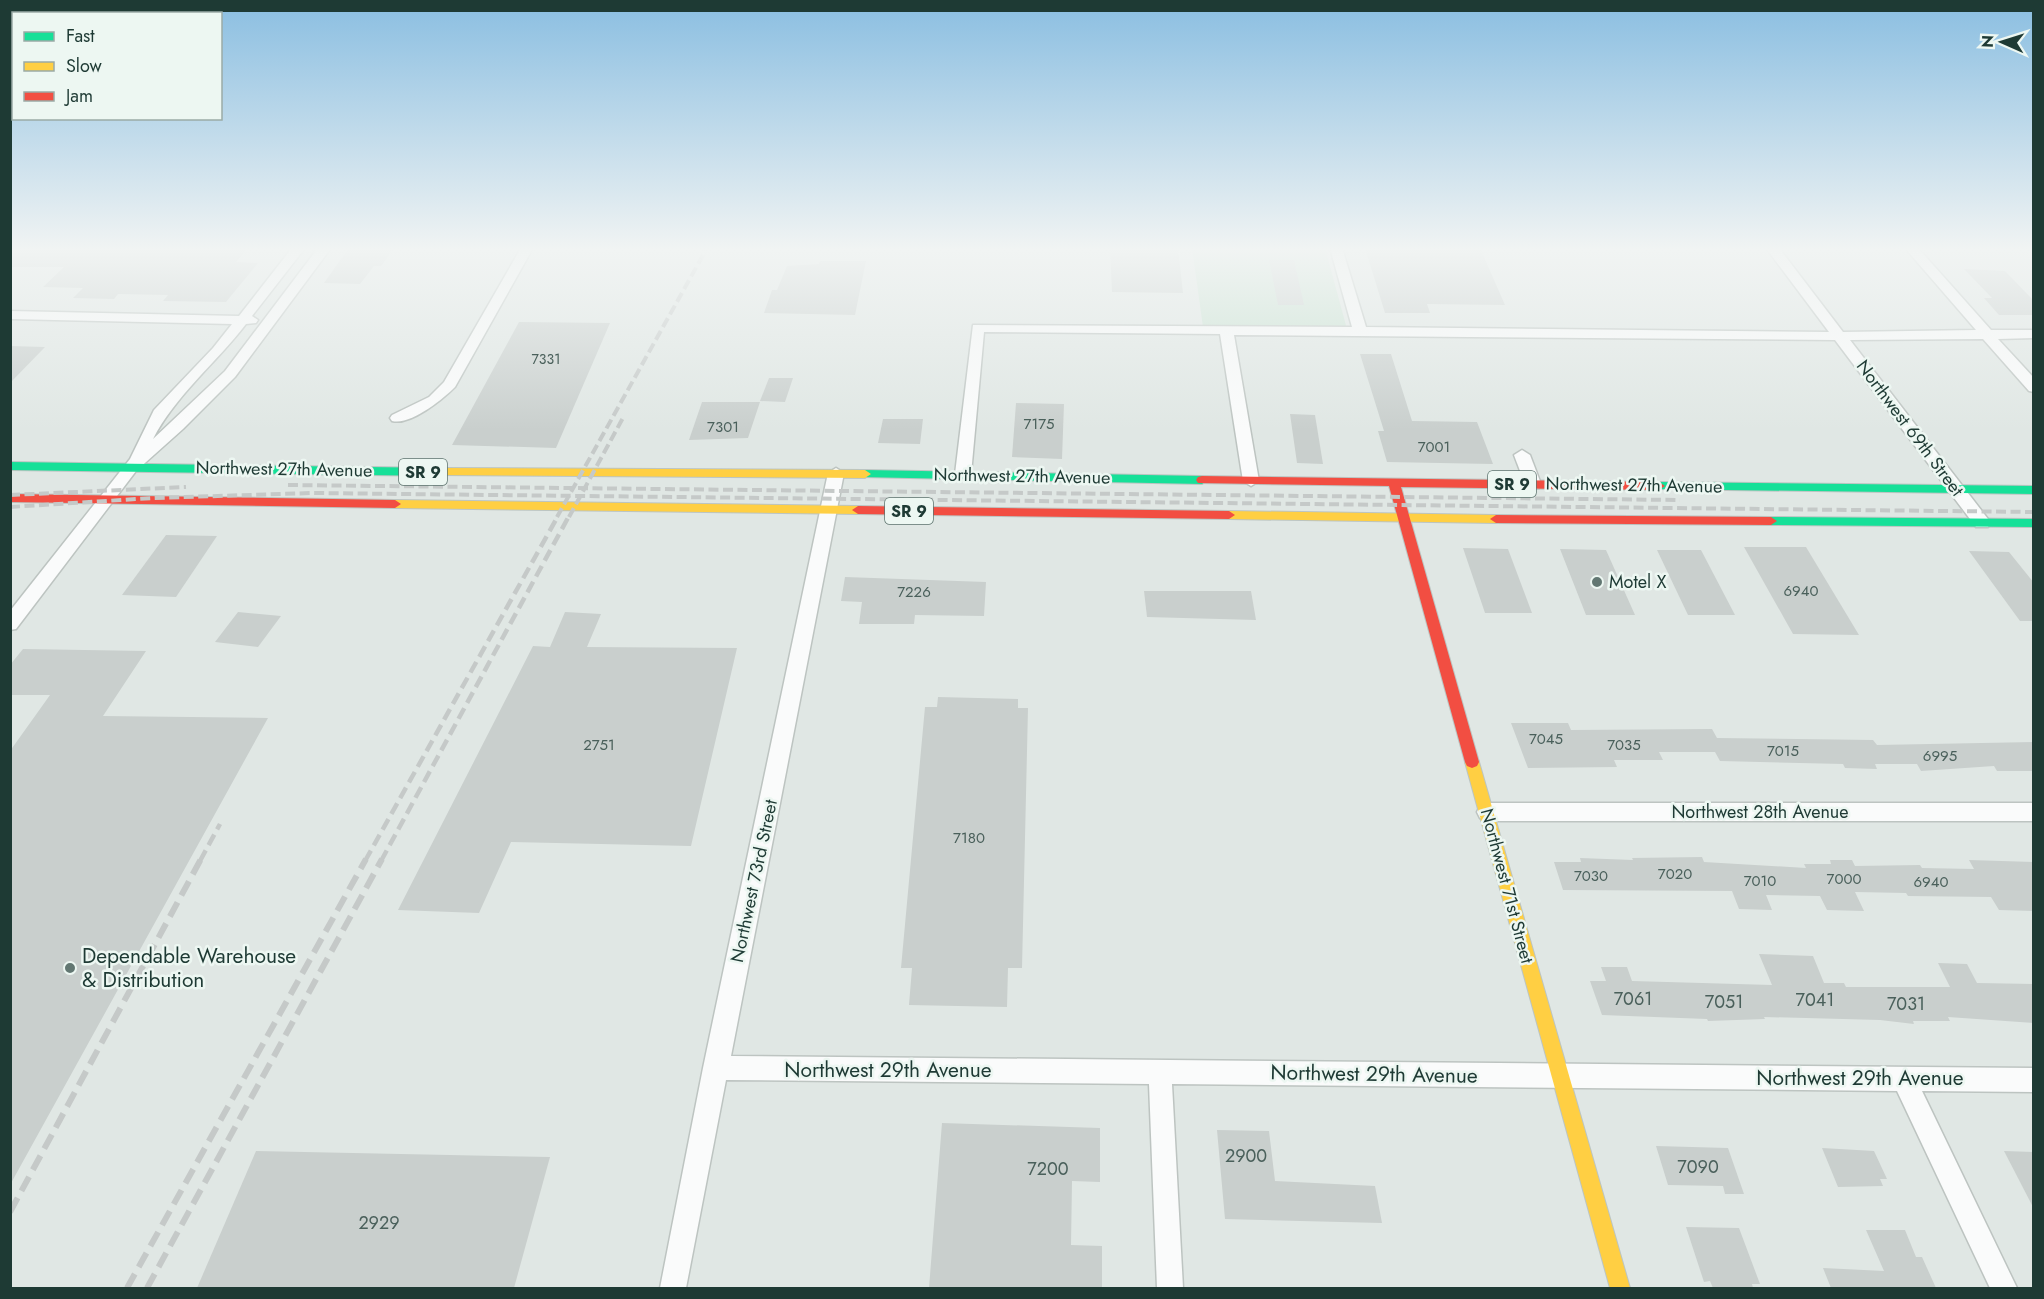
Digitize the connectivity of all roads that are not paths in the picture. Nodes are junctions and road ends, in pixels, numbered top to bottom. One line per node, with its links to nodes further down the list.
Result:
1 (251, 309): 8 (street)
2 (279, 309): 9 (street)
3 (493, 309): 16 (street)
4 (1353, 309): 11 (street)
5 (1818, 309): 14 (street, Northwest 69th Street)
6 (1965, 309): 12 (street)
7 (10, 315): 8 (street)
8 (242, 320): 9 (street); 19 (street)
9 (270, 321): 19 (street)
10 (1227, 332): 11 (street); 21 (street); 22 (street)
11 (1360, 332): 14 (street)
12 (1987, 334): 13 (street); 14 (street); 15 (street)
13 (2034, 334)
14 (1839, 336): 25 (street, Northwest 69th Street)
15 (2034, 388)
16 (397, 418)
17 (1522, 455): 23 (street)
18 (10, 466): 19 (main road, Northwest 27th Avenue / SR 9)
19 (130, 467): 20 (main road, Northwest 27th Avenue / SR 9); 28 (street)
20 (836, 473): 21 (main road, Northwest 27th Avenue / SR 9); 29 (street, Northwest 73rd Street)
21 (963, 474): 22 (main road, Northwest 27th Avenue / SR 9)
22 (1251, 481): 24 (main road, Northwest 27th Avenue / SR 9)
23 (1533, 483): 24 (main road, Northwest 27th Avenue / SR 9); 25 (main road, Northwest 27th Avenue / SR 9)
24 (1394, 484): 30 (main road, Northwest 71st Street)
25 (1957, 489): 26 (main road, Northwest 27th Avenue / SR 9); 31 (street, Northwest 69th Street)
26 (2034, 490)
27 (10, 498): 28 (main road, Northwest 27th Avenue / SR 9)
28 (104, 500): 29 (main road, Northwest 27th Avenue / SR 9); 33 (street)
29 (829, 510): 30 (main road, Northwest 27th Avenue / SR 9); 36 (street, Northwest 73rd Street)
30 (1404, 518): 31 (main road, Northwest 27th Avenue / SR 9); 34 (main road, Northwest 71st Street)
31 (1982, 523): 32 (main road, Northwest 27th Avenue / SR 9)
32 (2034, 523)
33 (10, 624)
34 (1487, 812): 35 (street, Northwest 28th Avenue); 38 (main road, Northwest 71st Street)
35 (2034, 812)
36 (716, 1068): 37 (street, Northwest 29th Avenue); 41 (street, Northwest 73rd Street)
37 (1160, 1072): 38 (street, Northwest 29th Avenue); 42 (street)
38 (1560, 1076): 39 (street, Northwest 29th Avenue); 43 (main road, Northwest 71st Street)
39 (1904, 1078): 40 (street, Northwest 29th Avenue); 44 (street)
40 (2034, 1080)
41 (673, 1288)
42 (1170, 1288)
43 (1620, 1288)
44 (2004, 1288)

